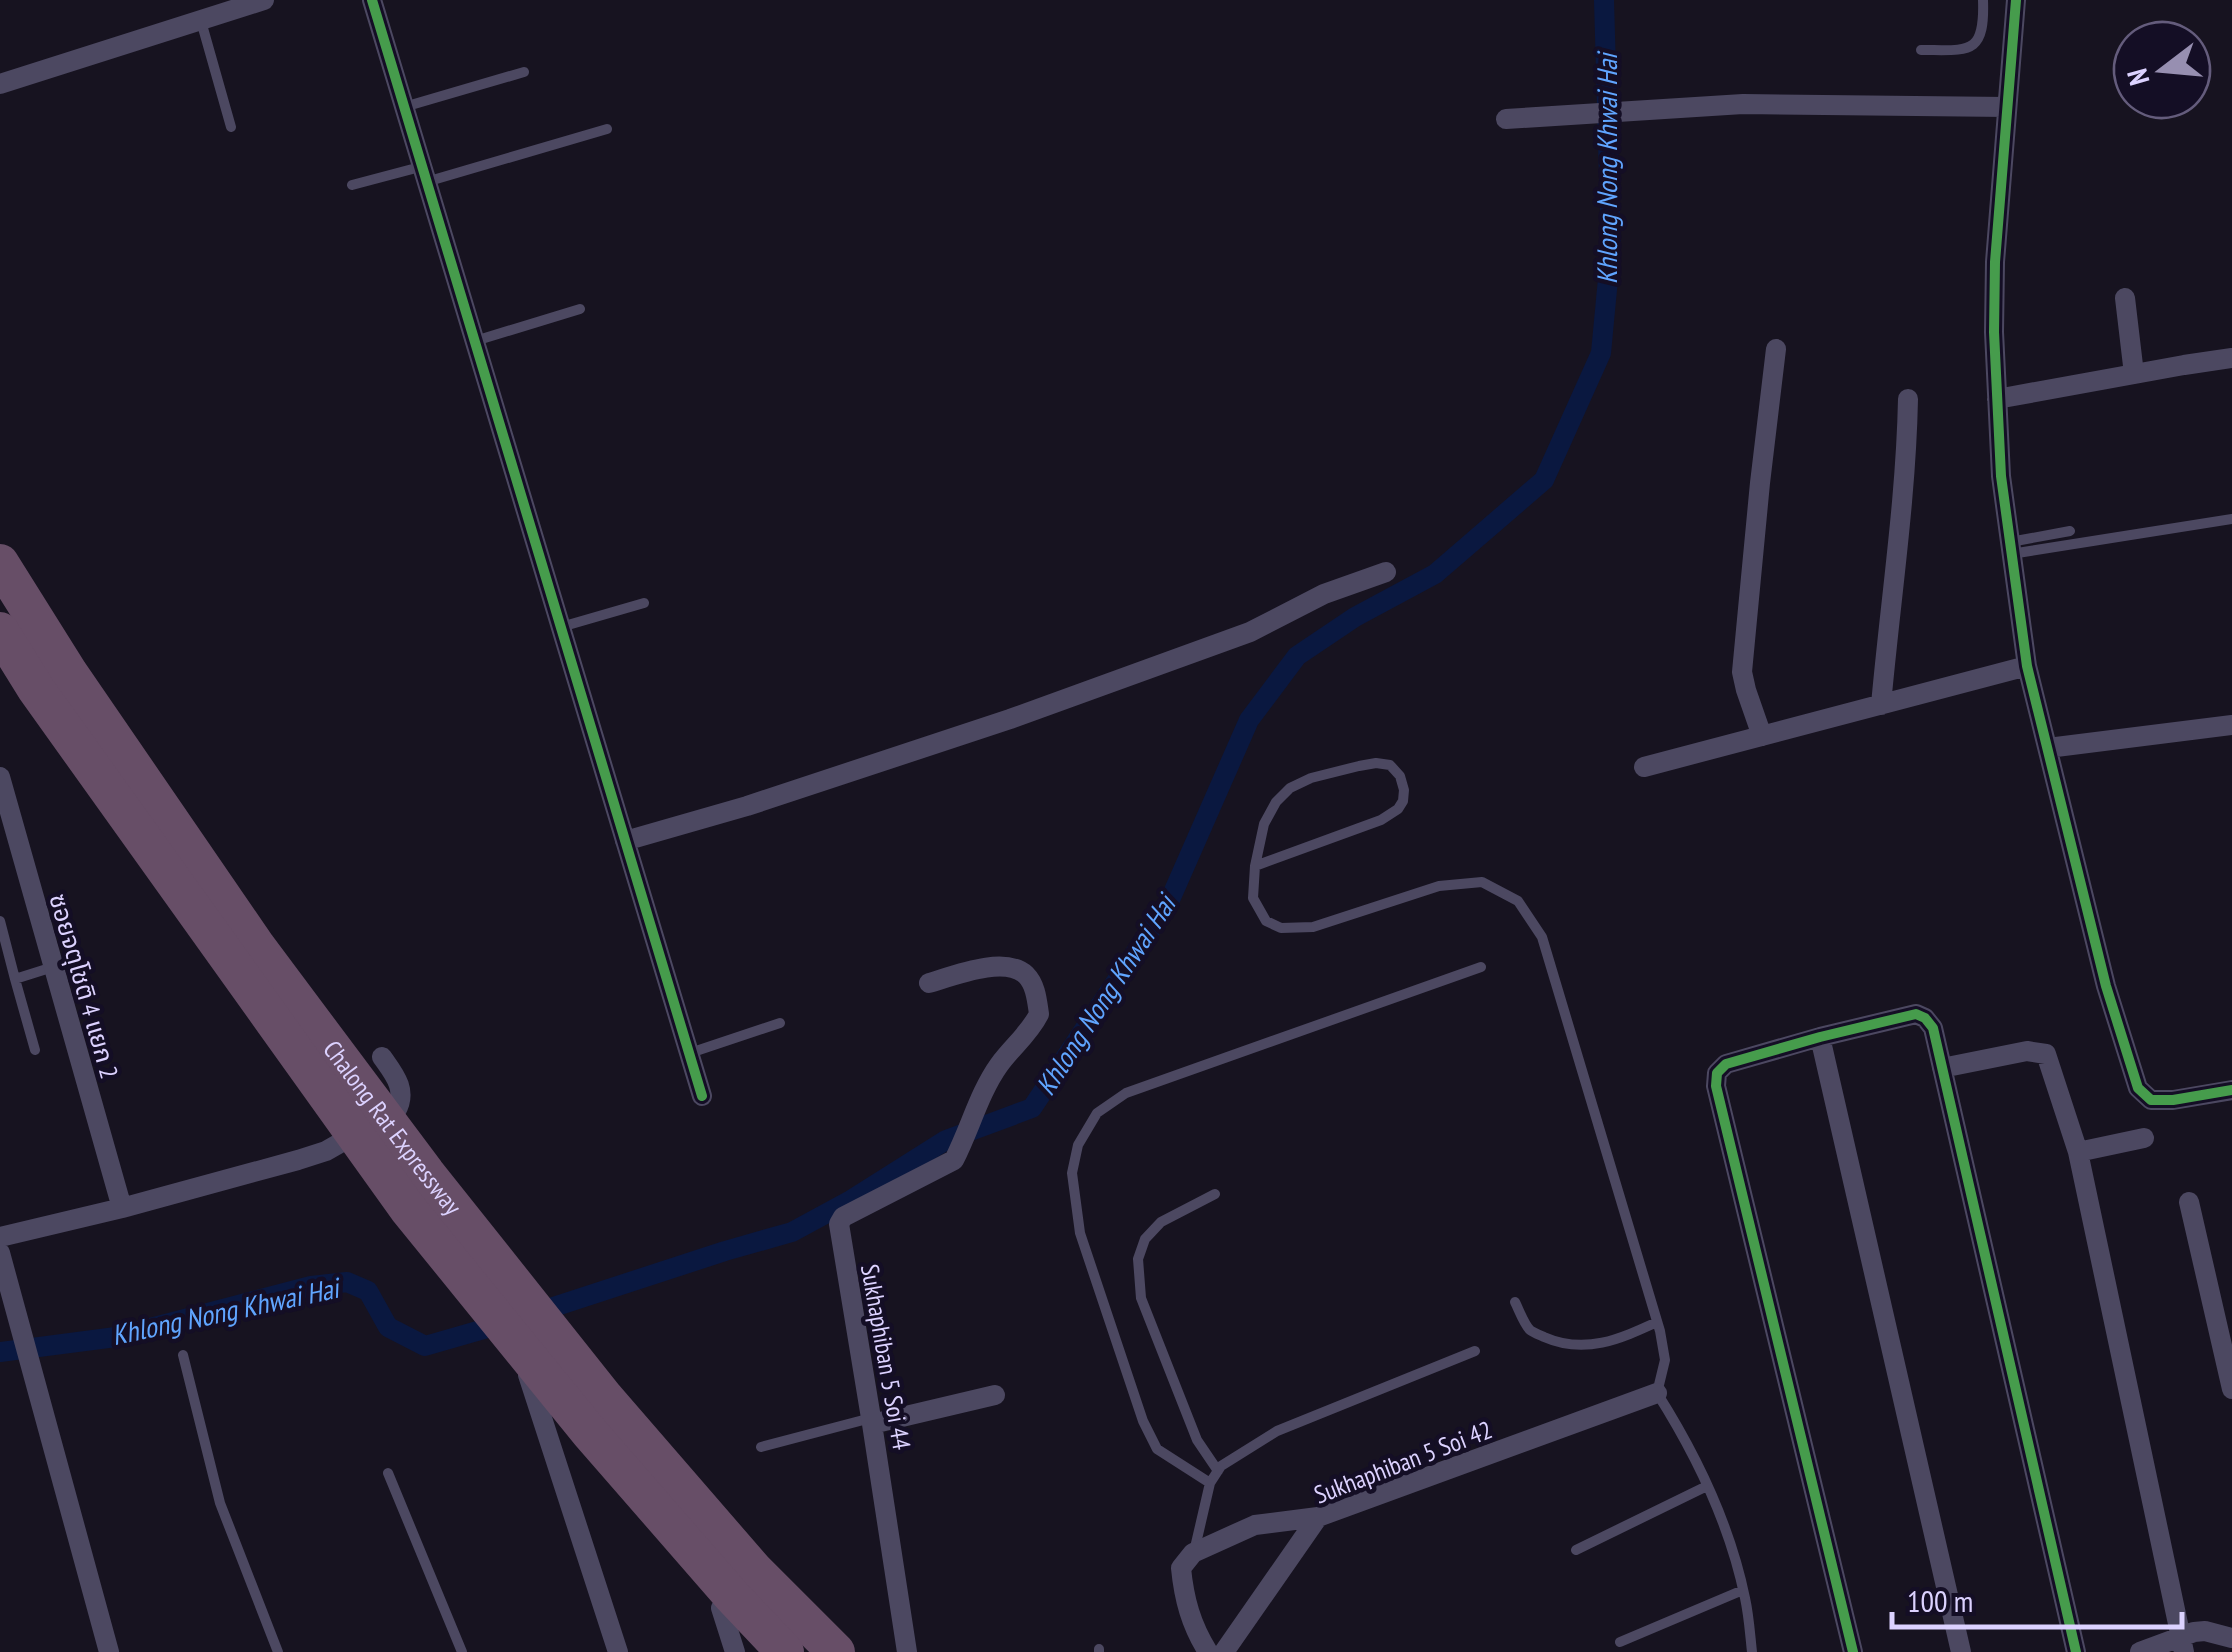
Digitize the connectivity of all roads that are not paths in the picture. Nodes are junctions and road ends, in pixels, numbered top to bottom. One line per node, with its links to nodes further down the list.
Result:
1 (264, 0): 5 (street)
2 (372, 0): 9 (street)
3 (1983, 0): 6 (lane)
4 (2016, 0): 10 (street)
5 (201, 21): 8 (street); 12 (lane)
6 (1921, 50)
7 (524, 72): 9 (lane)
8 (0, 84)
9 (403, 107): 14 (street)
10 (2007, 107): 11 (street); 22 (street)
11 (1506, 119)
12 (231, 127)
13 (607, 129): 14 (lane)
14 (423, 174): 15 (lane); 18 (street)
15 (352, 185)
16 (2125, 298): 21 (street)
17 (580, 309): 18 (lane)
18 (474, 341): 30 (street)
19 (1776, 349): 35 (street)
20 (2232, 358): 21 (street)
21 (2134, 374): 22 (street)
22 (1997, 399): 26 (street)
23 (1908, 400): 33 (street)
24 (2232, 519): 26 (lane)
25 (2070, 532): 26 (lane)
26 (2010, 548): 32 (street)
27 (0, 564): 90 (highway, Chalong Rat Expressway, bridge)
28 (1386, 572): 39 (street)
29 (644, 603): 30 (lane)
30 (560, 628): 39 (street)
31 (0, 631): 89 (highway, Chalong Rat Expressway, bridge)
32 (2027, 666): 33 (street); 36 (street)
33 (1881, 706): 35 (street)
34 (2232, 725): 36 (street)
35 (1762, 736): 37 (street)
36 (2048, 748): 52 (street)
37 (1644, 767)
38 (0, 777): 42 (street, ซอยจตุโชติ 4 แยก 2)
39 (625, 842): 49 (street)
40 (1254, 866): 40 (lane); 62 (lane)
41 (0, 921): 44 (lane)
42 (53, 967): 44 (lane); 58 (street, ซอยจตุโชติ 4 แยก 2)
43 (1481, 967): 74 (lane)
44 (15, 979): 48 (lane)
45 (929, 982): 70 (street, Sukhaphiban 5 Soi 44)
46 (780, 1023): 49 (lane)
47 (1820, 1038): 51 (street); 95 (street); 96 (street)
48 (35, 1050)
49 (689, 1053): 53 (street)
50 (382, 1057): 58 (street)
51 (1942, 1068): 55 (street); 97 (street)
52 (2232, 1090)
53 (702, 1096)
54 (2144, 1138): 55 (street)
55 (2078, 1152): 83 (street)
56 (1215, 1194): 72 (lane)
57 (2188, 1202): 63 (street)
58 (122, 1208): 59 (street)
59 (0, 1237)
60 (0, 1253): 84 (street)
61 (1515, 1302): 62 (lane)
62 (1657, 1322): 68 (lane)
63 (2226, 1337): 67 (street)
64 (1475, 1351): 72 (lane)
65 (183, 1355): 85 (lane)
66 (528, 1374): 87 (street)
67 (2232, 1389)
68 (1657, 1393): 75 (lane); 76 (street, Sukhaphiban 5 Soi 42)
69 (995, 1395): 70 (street)
70 (872, 1421): 71 (lane); 91 (street, Sukhaphiban 5 Soi 44)
71 (761, 1447)
72 (1218, 1472): 74 (lane)
73 (388, 1473): 86 (lane)
74 (1210, 1483): 78 (lane)
75 (1707, 1486): 77 (lane); 79 (lane)
76 (1318, 1516): 78 (street); 93 (street, Sukhaphiban 5 Soi 42)
77 (1576, 1550)
78 (1194, 1553): 92 (street)
79 (1743, 1590): 82 (lane); 94 (lane)
80 (721, 1608): 88 (street)
81 (2232, 1638): 83 (street)
82 (1620, 1642)
83 (2181, 1647): 98 (street)
84 (109, 1652)
85 (278, 1652)
86 (462, 1652)
87 (618, 1652)
88 (734, 1652)
89 (785, 1652)
90 (836, 1652)
91 (906, 1652)
92 (1208, 1652)
93 (1224, 1652)
94 (1752, 1652)
95 (1852, 1652)
96 (1961, 1652)
97 (2076, 1652)
98 (2140, 1652)

